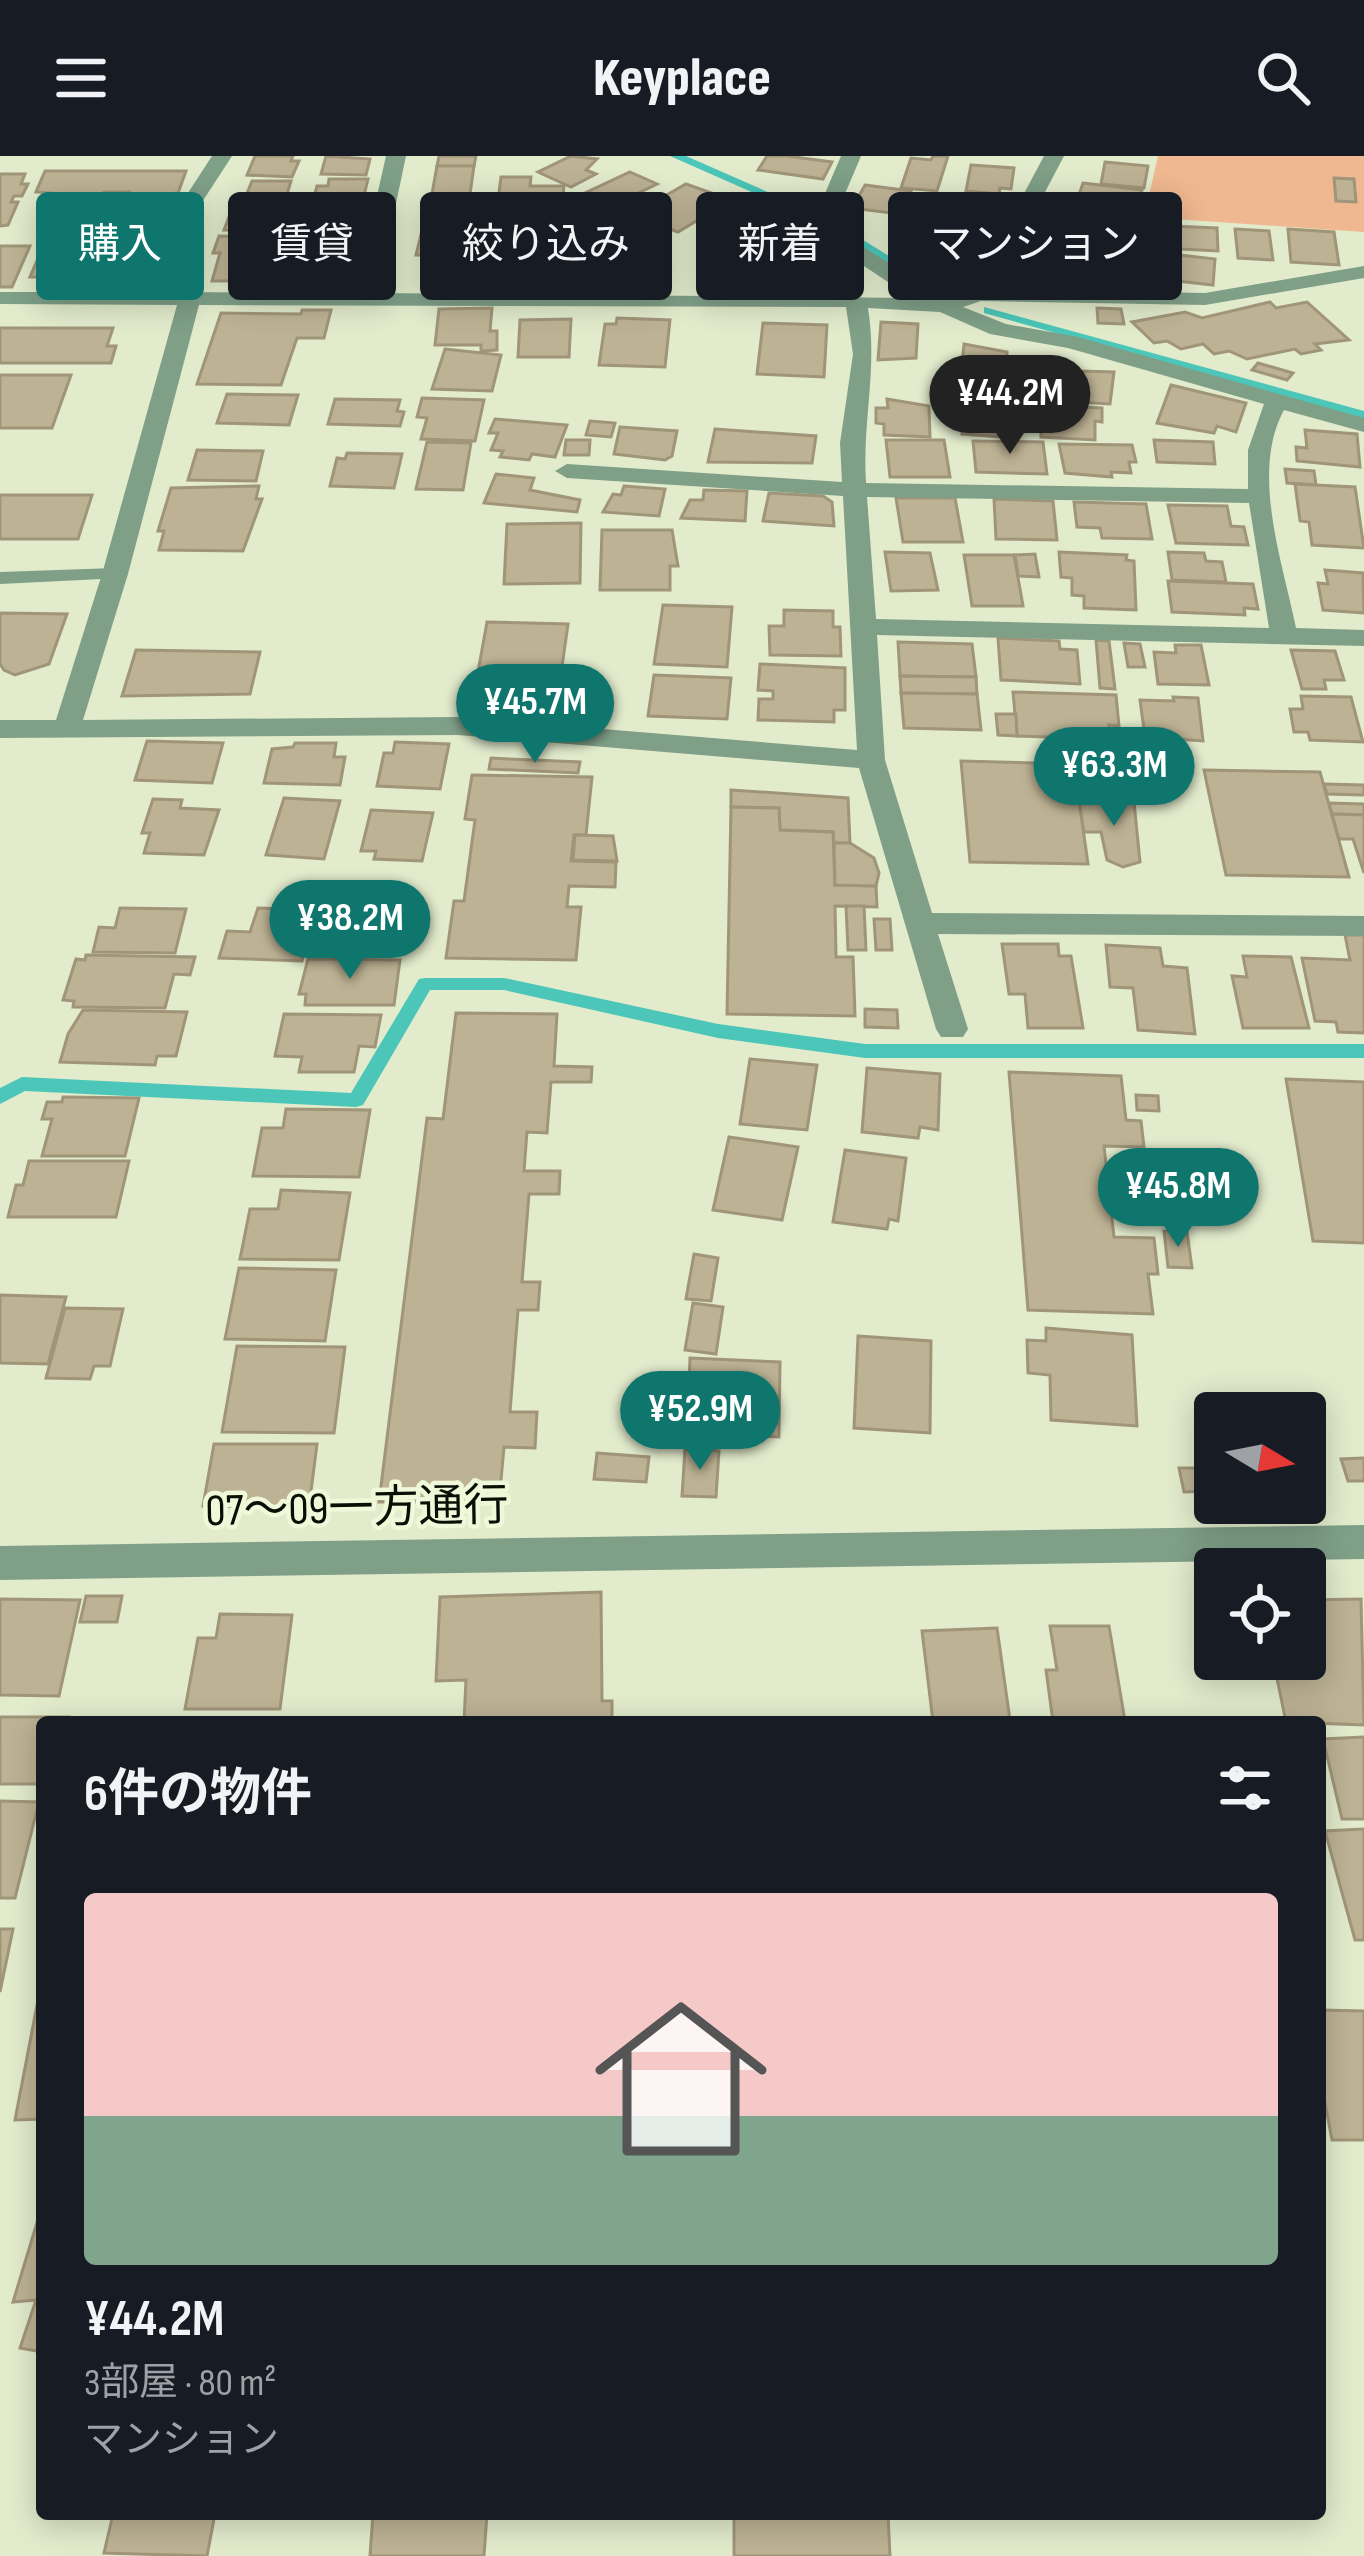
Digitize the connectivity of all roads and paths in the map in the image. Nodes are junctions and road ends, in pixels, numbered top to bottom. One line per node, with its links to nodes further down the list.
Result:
1 (222, 156): 5 (street)
2 (396, 156): 6 (street)
3 (851, 156): 16 (street)
4 (1054, 156): 7 (street)
5 (199, 192)
6 (388, 192)
7 (1035, 192)
8 (1364, 272): 12 (street)
9 (0, 298): 10 (street)
10 (36, 298)
11 (396, 298): 15 (street)
12 (1182, 299)
13 (189, 300): 22 (street)
14 (963, 300): 16 (street)
15 (856, 301): 16 (street); 20 (street)
16 (943, 306): 17 (street)
17 (1277, 400): 18 (street); 21 (street)
18 (1364, 425)
19 (567, 471): 20 (street)
20 (858, 490): 21 (street); 24 (street)
21 (1260, 496): 25 (street)
22 (116, 574): 23 (lane); 27 (street)
23 (0, 578)
24 (865, 627): 25 (street); 29 (street)
25 (1284, 636): 26 (street)
26 (1364, 638)
27 (67, 728): 28 (street); 29 (street)
28 (0, 729)
29 (871, 760): 30 (street)
30 (920, 923): 31 (street); 32 (street)
31 (1364, 926)
32 (952, 1029)
33 (1364, 1542): 34 (street, 07～09一方通行)
34 (0, 1563)

